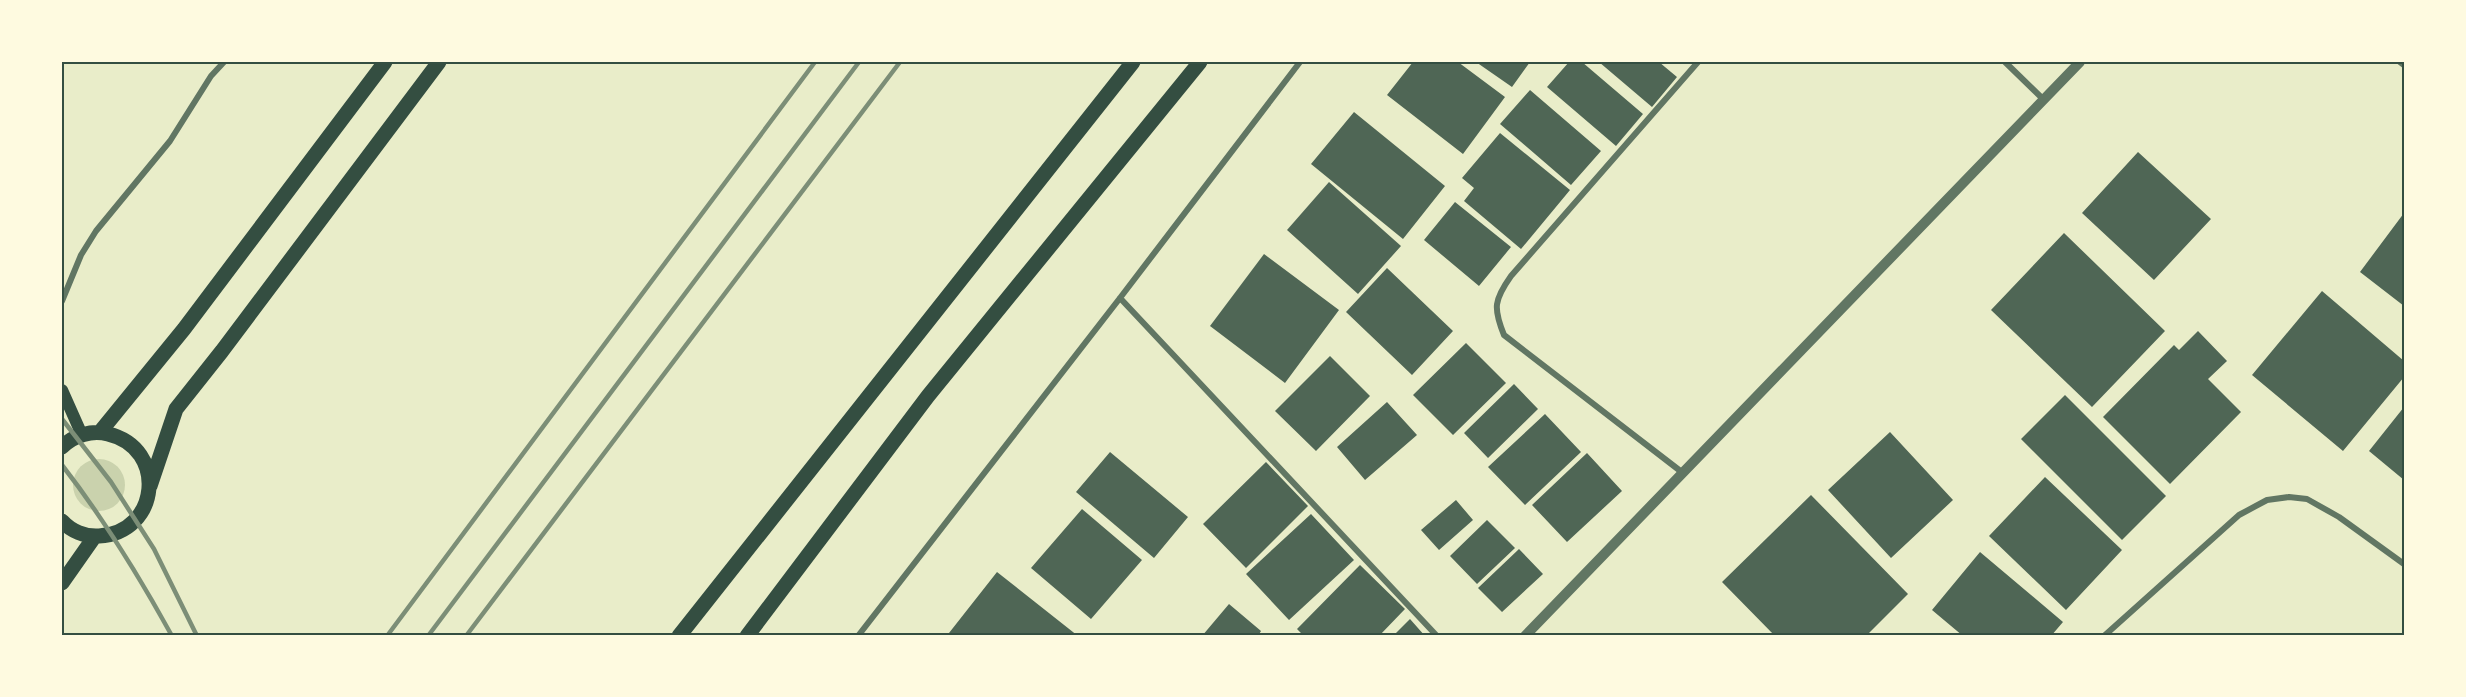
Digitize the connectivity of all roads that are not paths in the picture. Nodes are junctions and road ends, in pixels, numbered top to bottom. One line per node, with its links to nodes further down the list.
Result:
1 (224, 62): 14 (street)
2 (385, 62): 16 (main road)
3 (439, 62): 20 (main road)
4 (1133, 62): 25 (main road)
5 (1200, 62): 26 (main road)
6 (1300, 62): 13 (street)
7 (1698, 62): 19 (street)
8 (2005, 62): 12 (street)
9 (2080, 62): 12 (street)
10 (2400, 62): 11 (street)
11 (2404, 65)
12 (2043, 99): 19 (street)
13 (1120, 298): 27 (street); 28 (street)
14 (62, 301)
15 (62, 390): 17 (main road)
16 (100, 432): 17 (main road); 20 (main road)
17 (82, 435): 18 (main road)
18 (62, 447)
19 (1683, 472): 29 (street)
20 (150, 486): 22 (main road)
21 (62, 521): 22 (main road)
22 (95, 536): 24 (main road)
23 (2404, 564): 30 (street)
24 (62, 583)
25 (679, 636)
26 (747, 636)
27 (858, 636)
28 (1437, 636)
29 (1525, 636)
30 (2104, 636)

